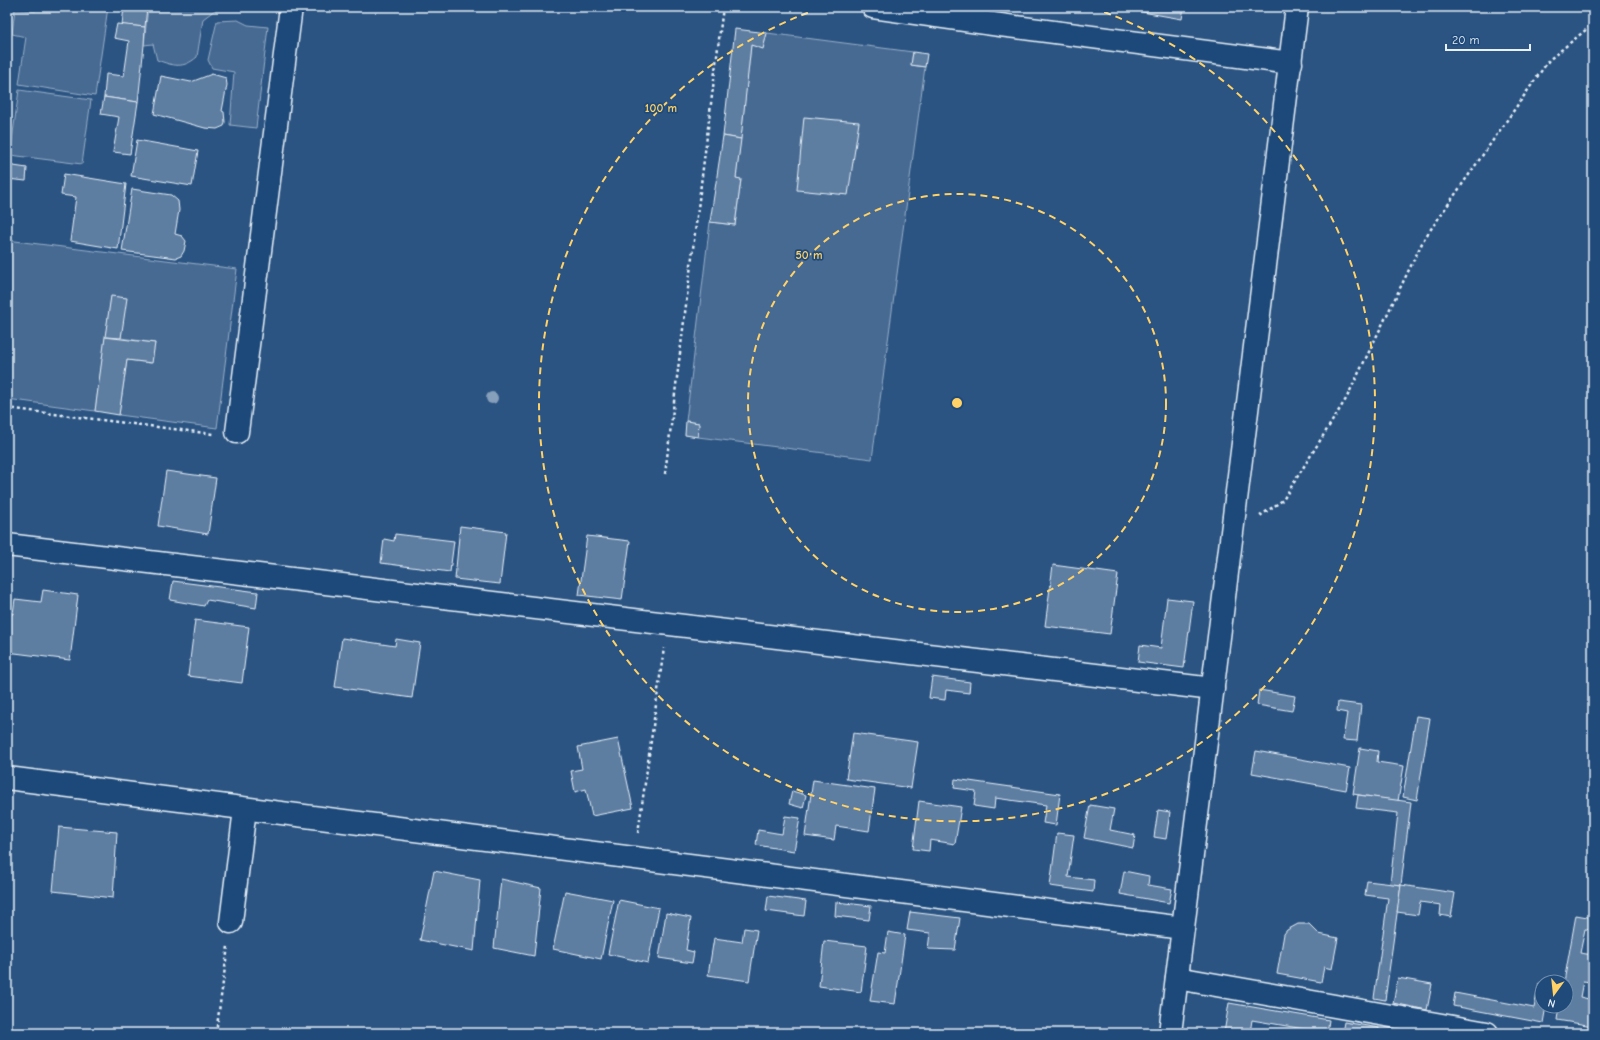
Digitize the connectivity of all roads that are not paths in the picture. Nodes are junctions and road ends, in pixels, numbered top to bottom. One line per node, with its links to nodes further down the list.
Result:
1 (291, 7): 6 (street)
2 (873, 7): 4 (street)
3 (1297, 7): 5 (street)
4 (1001, 16): 5 (street)
5 (1291, 63): 8 (street)
6 (237, 432)
7 (7, 545): 8 (street)
8 (1213, 689): 12 (street)
9 (7, 778): 10 (street)
10 (245, 809): 11 (street); 12 (street)
11 (232, 922)
12 (1183, 928): 13 (street)
13 (1177, 978): 14 (street); 15 (street)
14 (1170, 1033)
15 (1487, 1033)

